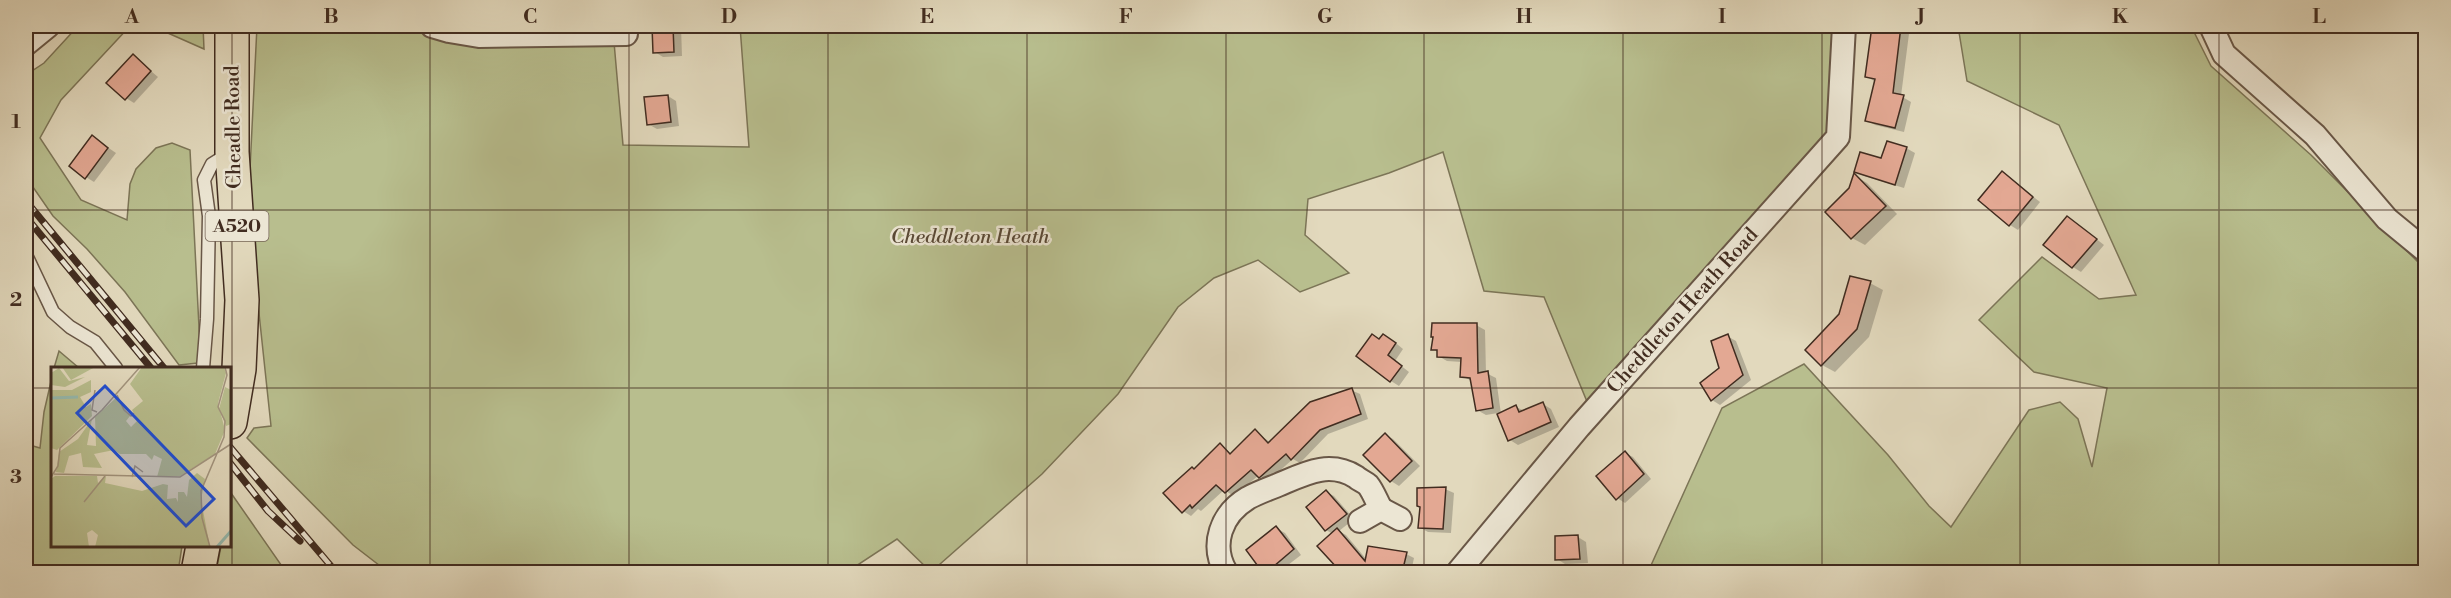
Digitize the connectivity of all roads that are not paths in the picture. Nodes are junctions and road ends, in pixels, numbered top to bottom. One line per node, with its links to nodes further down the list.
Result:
1 (48, 26): 8 (street)
2 (232, 26): 9 (highway, Cheadle Road / A520)
3 (432, 26): 7 (street)
4 (626, 26): 7 (street)
5 (1844, 26): 19 (street, Cheddleton Heath Road)
6 (2211, 26): 10 (street)
7 (479, 31)
8 (26, 44)
9 (232, 152): 13 (lane); 14 (highway, Cheadle Road / A520)
10 (2426, 250)
11 (26, 255): 12 (lane)
12 (114, 367)
13 (203, 367)
14 (231, 415)
15 (1360, 521): 18 (street)
16 (203, 547): 17 (highway)
17 (198, 573)
18 (1226, 573)
19 (1458, 573)

